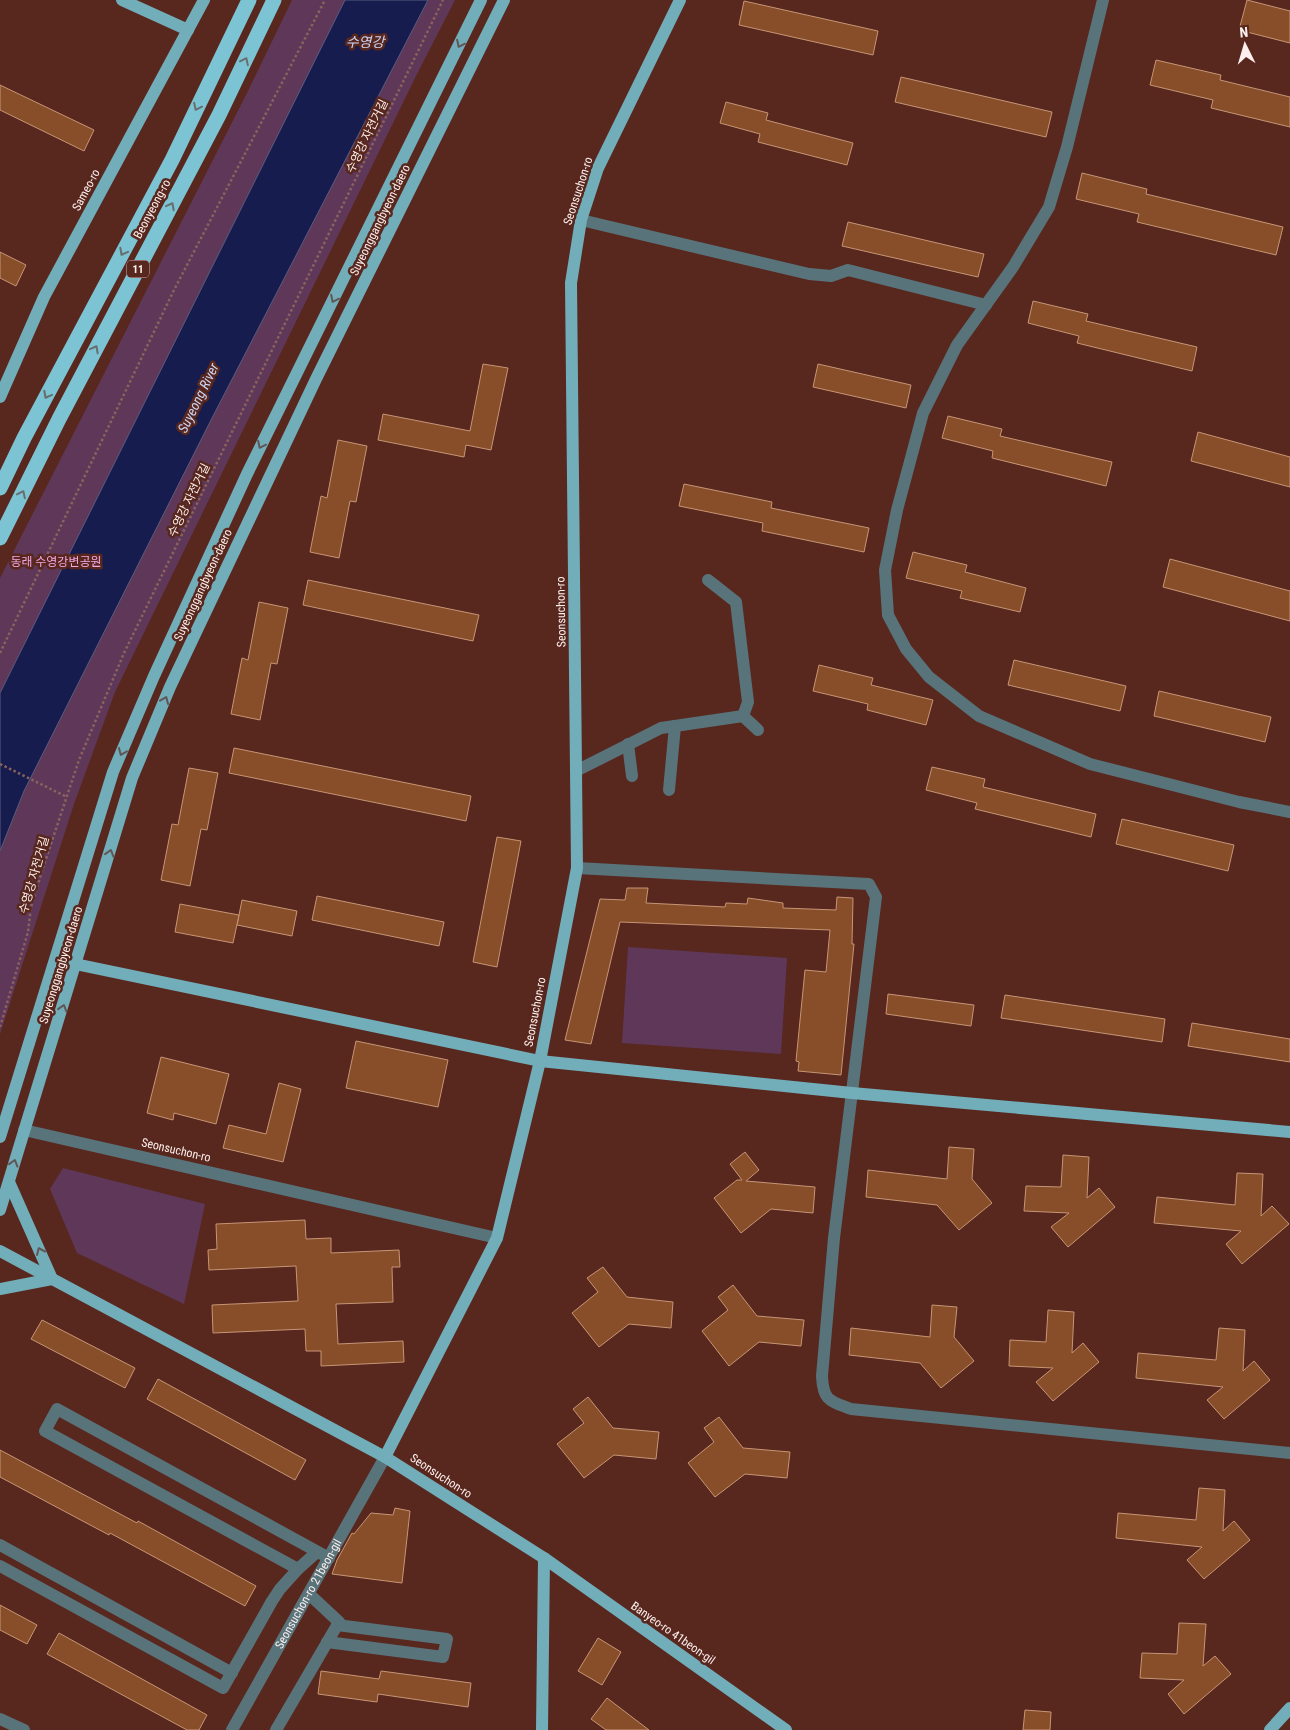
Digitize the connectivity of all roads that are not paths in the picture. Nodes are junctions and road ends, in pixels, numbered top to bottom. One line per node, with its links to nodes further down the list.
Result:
1 (122, 0): 9 (main road)
2 (204, 0): 9 (main road, Sameo-ro)
3 (248, 0): 13 (highway, Beonyeong-ro / 11, one-way to 13)
4 (274, 0): 14 (highway, Beonyeong-ro / 11, one-way to 4)
5 (481, 0): 25 (main road, Suyeonggangbyeon-daero, one-way to 25)
6 (504, 0): 26 (main road, Suyeonggangbyeon-daero, one-way to 6)
7 (680, 0): 10 (main road, Seonsuchon-ro)
8 (1103, 0): 11 (street)
9 (188, 30): 12 (main road, Sameo-ro)
10 (581, 220): 11 (street); 20 (main road, Seonsuchon-ro)
11 (986, 305): 23 (street)
12 (0, 397)
13 (0, 488)
14 (0, 538)
15 (708, 580): 16 (street)
16 (743, 716): 17 (street); 18 (street)
17 (675, 726): 19 (street); 22 (street)
18 (758, 730)
19 (628, 744): 20 (street); 21 (street)
20 (576, 771): 24 (main road, Seonsuchon-ro)
21 (632, 776)
22 (669, 790)
23 (1290, 812)
24 (577, 868): 27 (main road, Seonsuchon-ro); 28 (street)
25 (56, 960): 26 (main road); 31 (main road, Suyeonggangbyeon-daero)
26 (76, 965): 27 (main road); 29 (main road, Suyeonggangbyeon-daero, one-way to 26)
27 (540, 1061): 28 (main road); 34 (main road, Seonsuchon-ro)
28 (852, 1094): 30 (main road); 38 (street)
29 (24, 1130): 32 (main road, Suyeonggangbyeon-daero, one-way to 29); 34 (street, Seonsuchon-ro)
30 (1290, 1132)
31 (0, 1137)
32 (9, 1182): 33 (main road, Suyeonggangbyeon-daero); 36 (main road, one-way to 32)
33 (0, 1210)
34 (498, 1238): 39 (main road, Seonsuchon-ro)
35 (0, 1251): 36 (main road)
36 (52, 1279): 37 (main road); 39 (main road)
37 (0, 1289)
38 (1290, 1453)
39 (385, 1456): 42 (street, Seonsuchon-ro 21beon-gil); 43 (main road, Seonsuchon-ro)
40 (0, 1546): 49 (street)
41 (317, 1552): 42 (street); 45 (street); 45 (street)
42 (329, 1558): 46 (street, Seonsuchon-ro 21beon-gil)
43 (544, 1558): 56 (main road); 57 (main road, Banyeo-ro 41beon-gil)
44 (0, 1566): 49 (street)
45 (298, 1569): 49 (street)
46 (309, 1594): 47 (street); 54 (street, Seonsuchon-ro 21beon-gil)
47 (337, 1625): 48 (street); 48 (street)
48 (327, 1642): 55 (street)
49 (232, 1673)
50 (1290, 1708): 58 (main road)
51 (0, 1719): 53 (street)
52 (0, 1725): 53 (street)
53 (21, 1729)
54 (232, 1730)
55 (276, 1730)
56 (542, 1730)
57 (786, 1730)
58 (1270, 1730)

